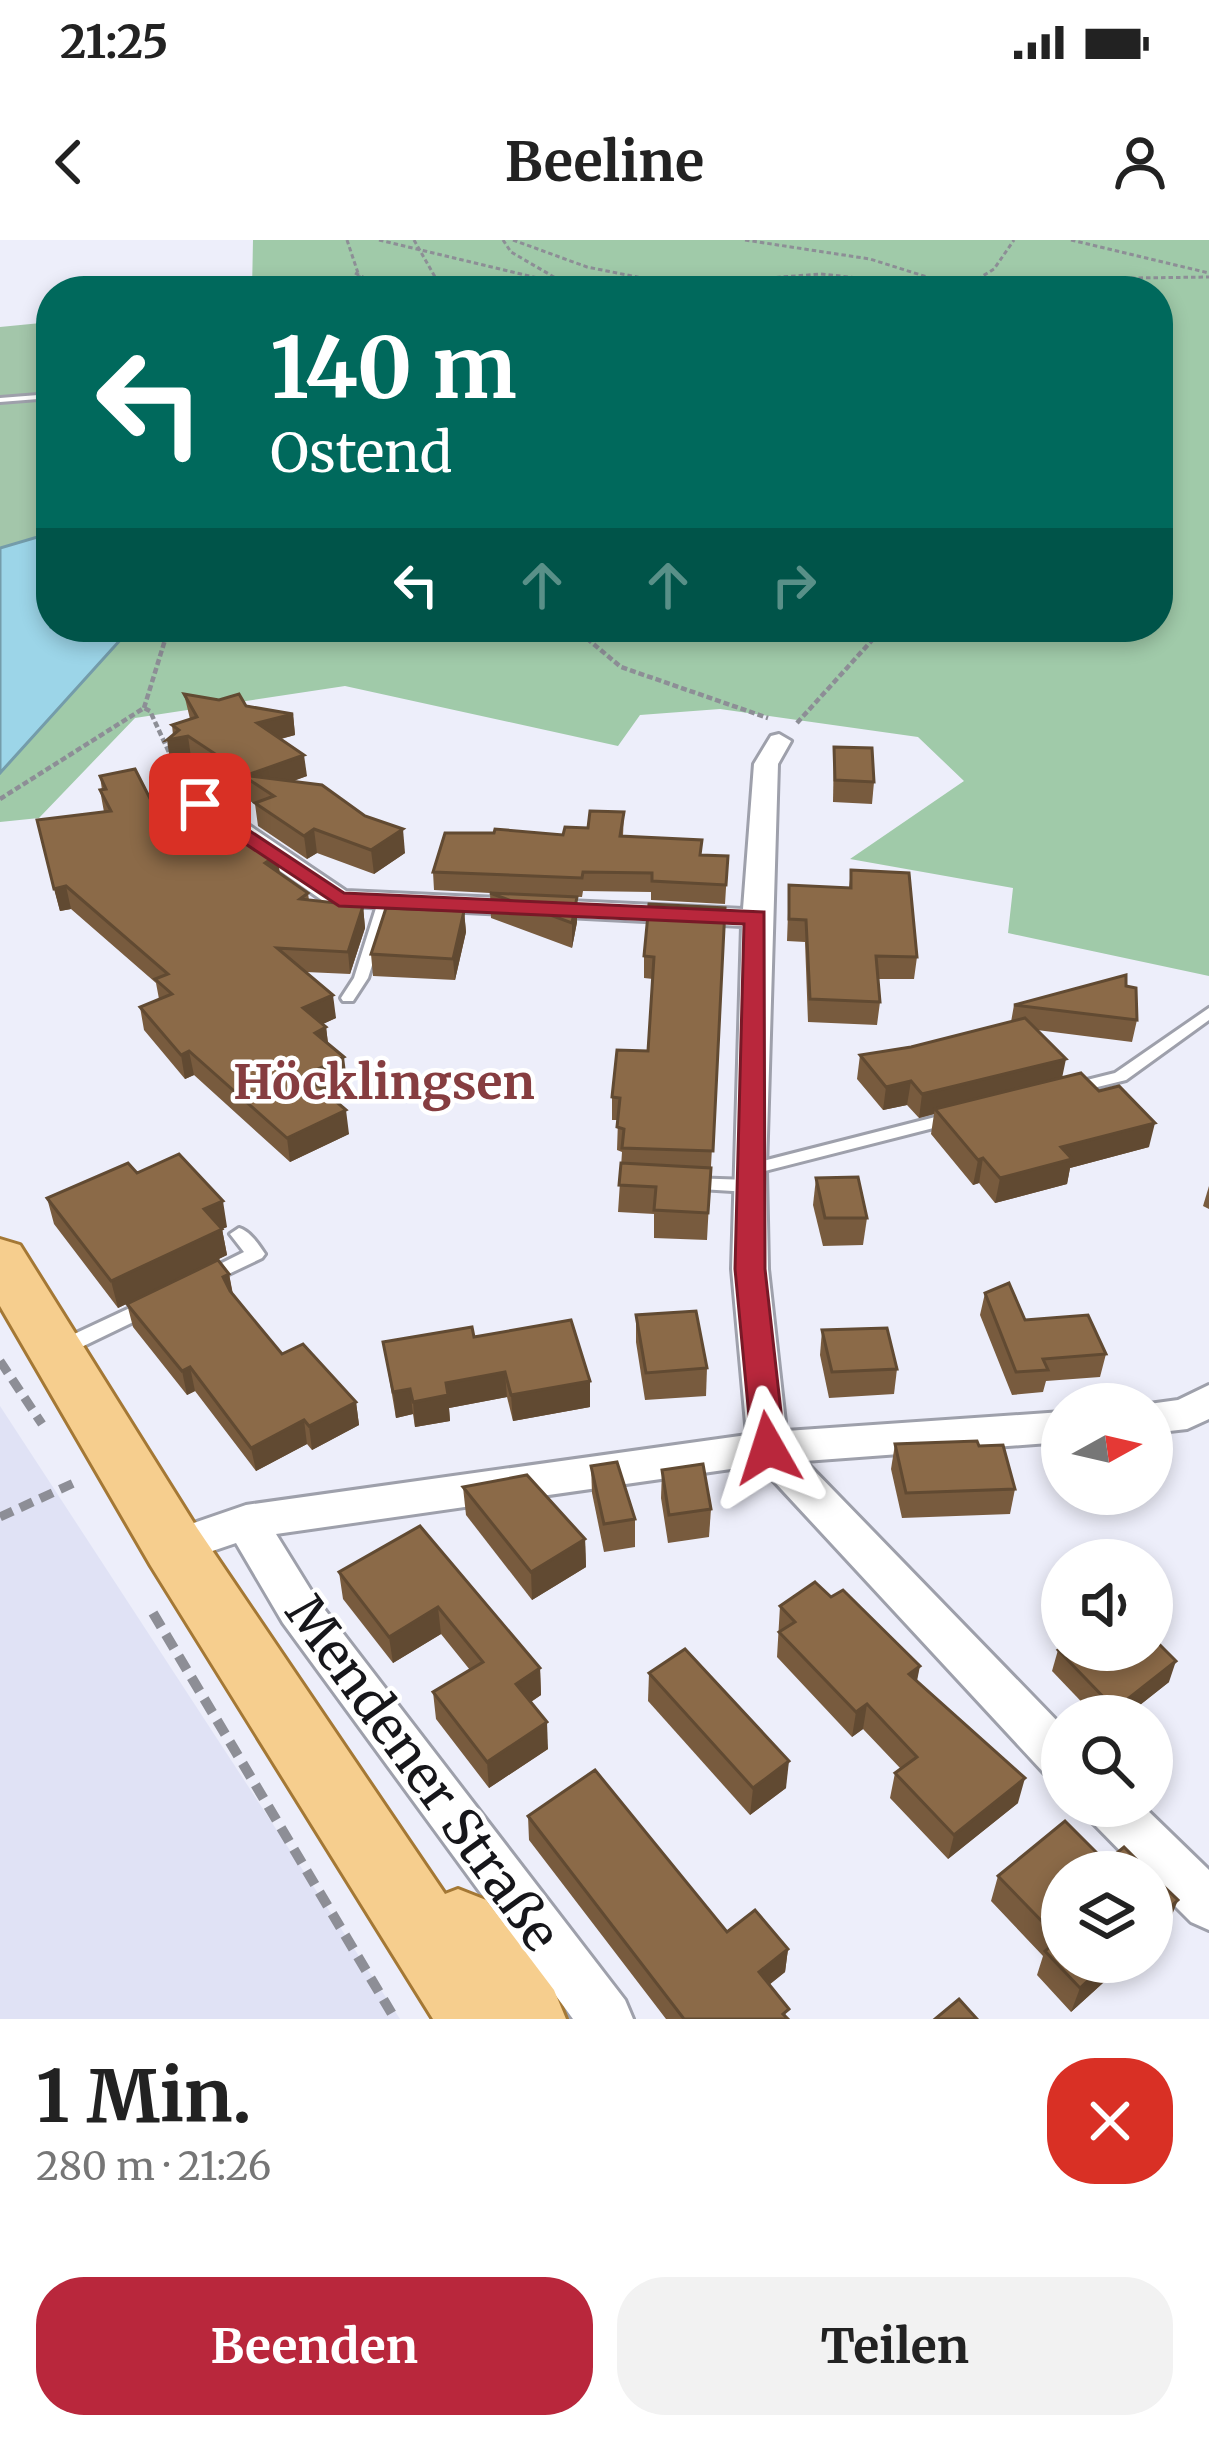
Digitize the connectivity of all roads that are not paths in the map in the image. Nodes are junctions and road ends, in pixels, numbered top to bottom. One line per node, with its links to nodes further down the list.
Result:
1 (36, 397): 2 (lane)
2 (0, 400)
3 (779, 741): 6 (street)
4 (187, 781): 5 (street)
5 (384, 905): 6 (street); 7 (lane)
6 (756, 917): 11 (street)
7 (348, 998)
8 (1209, 1012): 9 (lane)
9 (1055, 1092)
10 (968, 1114): 11 (lane)
11 (749, 1178): 12 (lane); 21 (street)
12 (659, 1183)
13 (239, 1234): 15 (lane)
14 (0, 1258): 17 (main road, Mendener Straße)
15 (196, 1283)
16 (176, 1293): 17 (lane)
17 (28, 1356): 23 (main road, Mendener Straße)
18 (1209, 1400): 19 (street)
19 (1173, 1416)
20 (1041, 1428): 21 (street)
21 (768, 1448): 22 (street); 24 (street)
22 (246, 1522): 23 (street); 29 (street, Mendener Straße)
23 (160, 1575): 27 (main road, Mendener Straße); 28 (main road, Mendener Straße)
24 (1041, 1737)
25 (1130, 1827): 26 (street)
26 (1209, 1905)
27 (480, 2019)
28 (526, 2019)
29 (606, 2019)

